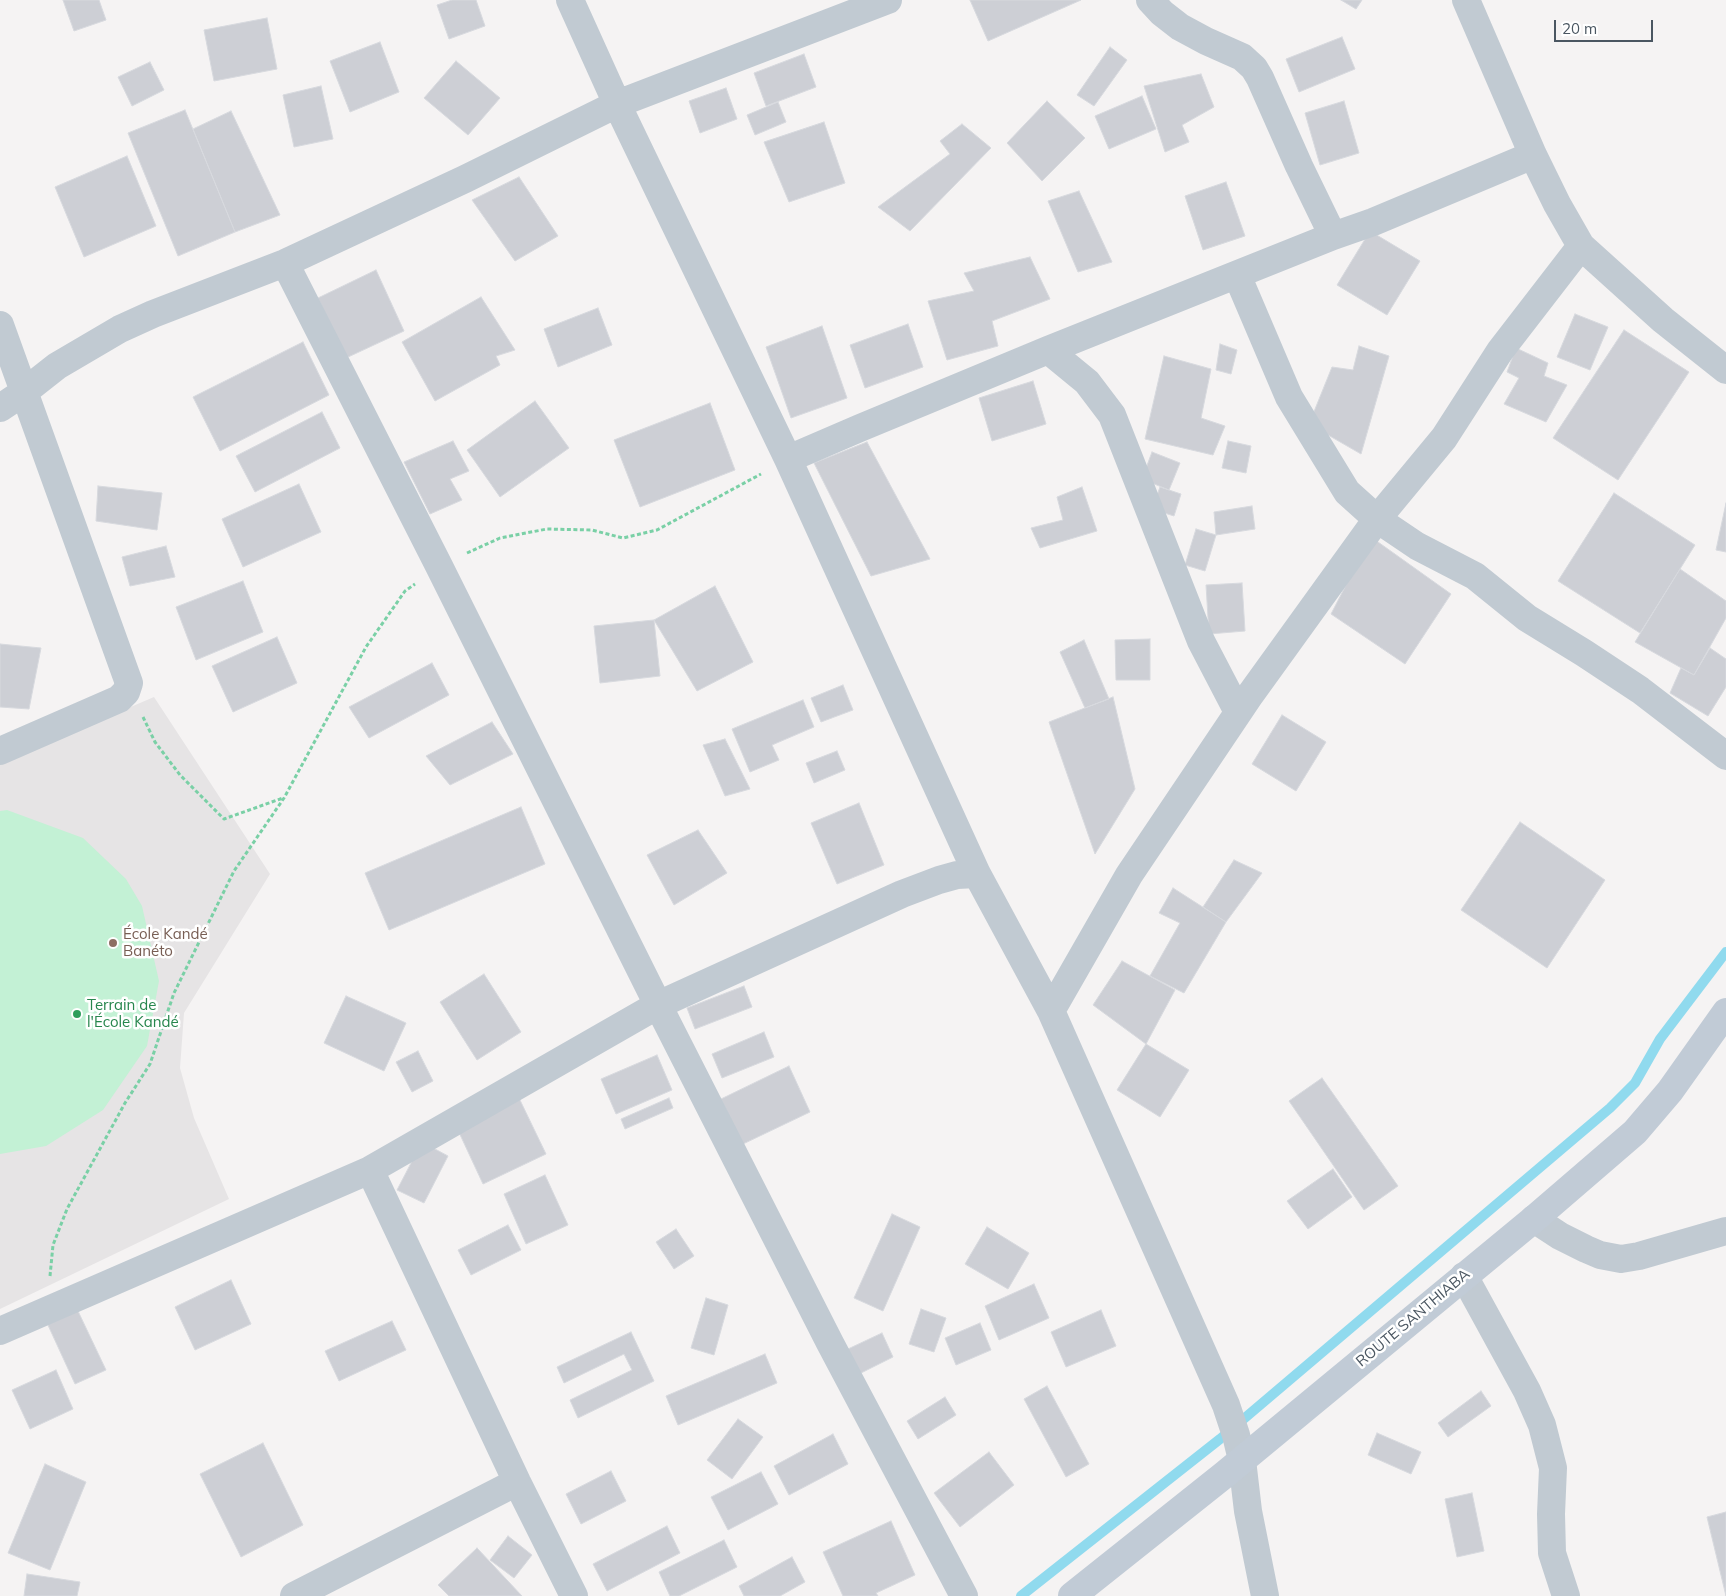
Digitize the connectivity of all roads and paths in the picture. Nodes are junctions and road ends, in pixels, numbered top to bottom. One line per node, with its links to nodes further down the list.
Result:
1 (570, 0): 5 (street)
2 (888, 0): 5 (street)
3 (1150, 0): 7 (street)
4 (1466, 0): 6 (street)
5 (617, 104): 9 (street); 16 (street)
6 (1534, 156): 7 (street); 8 (street)
7 (1333, 236): 10 (street)
8 (1581, 246): 13 (street); 17 (street)
9 (285, 263): 14 (street); 18 (street)
10 (1237, 275): 12 (street); 17 (street)
11 (0, 325): 14 (street)
12 (1048, 350): 16 (street); 20 (street)
13 (1726, 370)
14 (24, 392): 15 (street); 19 (street)
15 (0, 408)
16 (788, 459): 18 (path); 24 (street)
17 (1377, 519): 20 (street); 22 (street)
18 (439, 566): 23 (path); 25 (street)
19 (128, 687): 21 (street); 23 (path)
20 (1238, 712): 26 (street)
21 (0, 751)
22 (1726, 756)
23 (284, 798): 32 (path)
24 (977, 874): 25 (street); 26 (street)
25 (658, 1006): 28 (street); 38 (street)
26 (1051, 1011): 34 (street)
27 (1726, 1012): 29 (street, ROUTE SANTHIABA)
28 (370, 1170): 32 (street); 35 (street)
29 (1534, 1219): 30 (street); 31 (street, ROUTE SANTHIABA)
30 (1726, 1231)
31 (1464, 1276): 34 (street, ROUTE SANTHIABA); 41 (street)
32 (46, 1312): 33 (street)
33 (0, 1332)
34 (1242, 1460): 39 (street, ROUTE SANTHIABA); 40 (street)
35 (517, 1482): 36 (street); 37 (street)
36 (294, 1596)
37 (574, 1596)
38 (964, 1596)
39 (1072, 1596)
40 (1265, 1596)
41 (1566, 1596)

